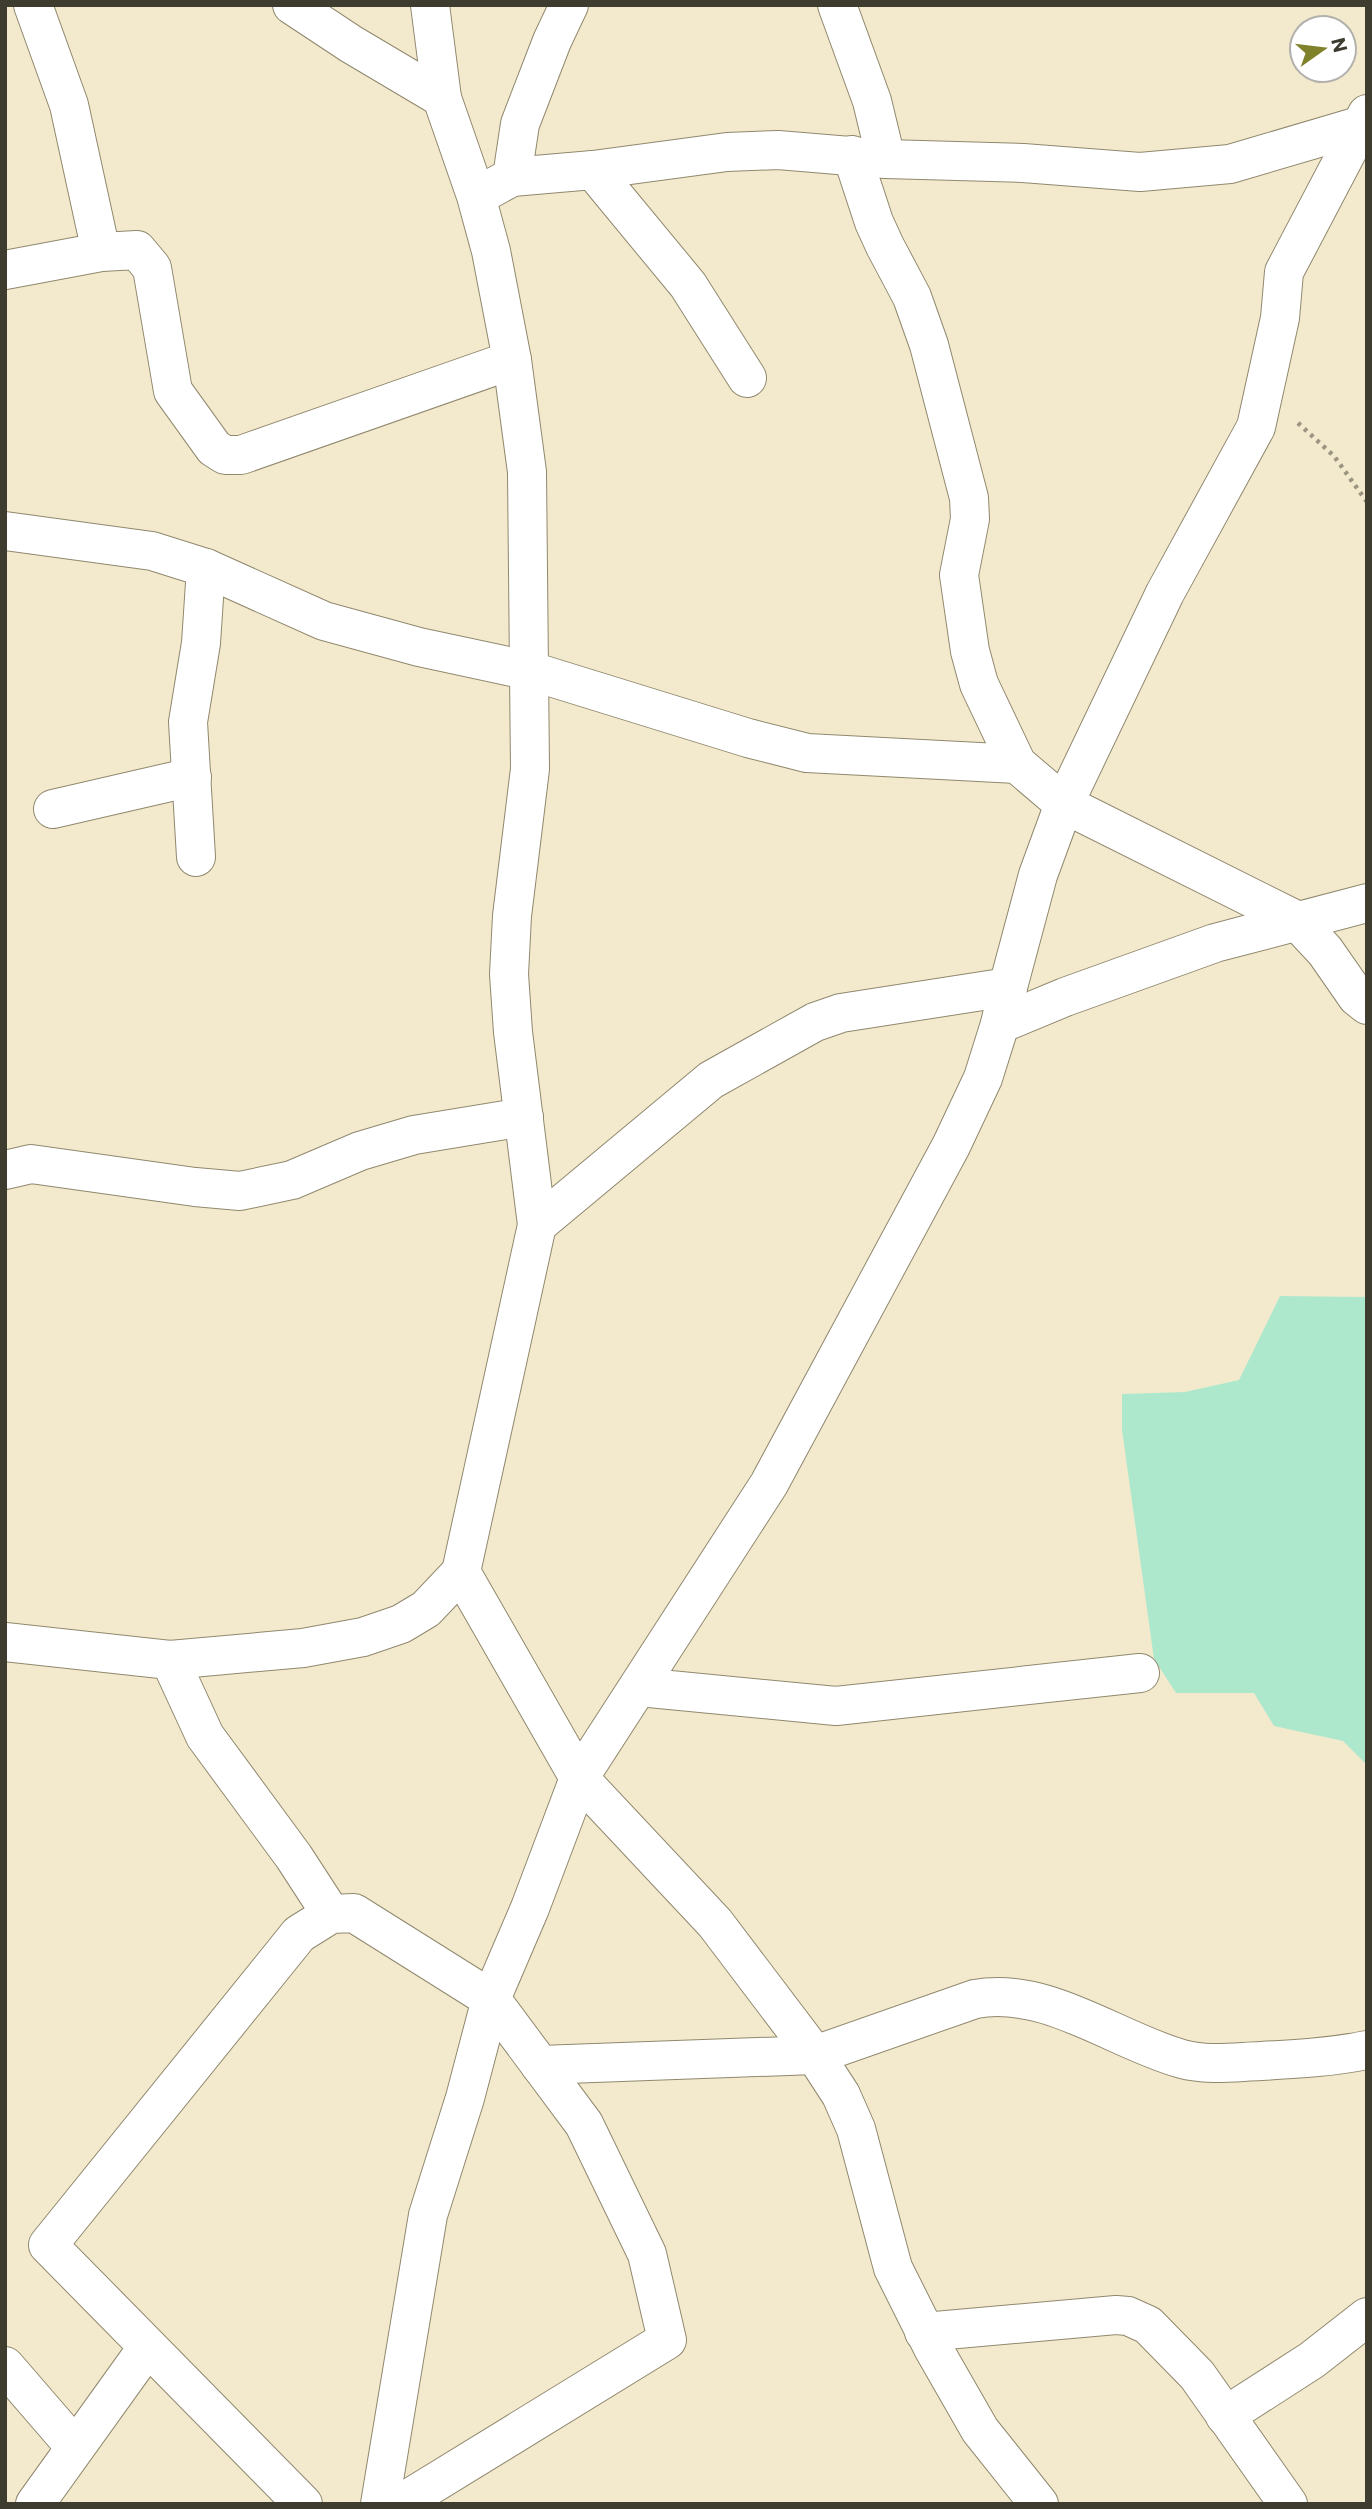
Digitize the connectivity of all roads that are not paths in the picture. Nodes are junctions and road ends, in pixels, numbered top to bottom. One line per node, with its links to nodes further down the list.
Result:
1 (33, 5): 12 (street)
2 (292, 5): 6 (street)
3 (430, 5): 6 (street)
4 (569, 5): 10 (street)
5 (837, 5): 8 (street)
6 (442, 98): 11 (street)
7 (1363, 120): 8 (street); 21 (street)
8 (869, 157): 9 (street); 19 (street)
9 (593, 170): 10 (street); 15 (street)
10 (512, 177): 11 (street)
11 (476, 196): 14 (street)
12 (101, 252): 13 (street); 14 (street)
13 (5, 270)
14 (512, 360): 18 (street)
15 (747, 378)
16 (5, 531): 17 (street)
17 (206, 568): 18 (street); 20 (street)
18 (531, 671): 19 (street); 29 (street)
19 (1017, 764): 21 (street)
20 (192, 777): 22 (street); 23 (street)
21 (1064, 804): 25 (street); 26 (street)
22 (53, 809)
23 (196, 857)
24 (1367, 903): 25 (street)
25 (1296, 920): 27 (street); 28 (street)
26 (1007, 987): 28 (street); 31 (street)
27 (1367, 1005)
28 (1000, 1024): 36 (street)
29 (524, 1117): 30 (street); 31 (street)
30 (5, 1170)
31 (537, 1225): 32 (street)
32 (461, 1572): 34 (street); 37 (street)
33 (5, 1642): 34 (street)
34 (170, 1660): 38 (street)
35 (1140, 1673): 36 (street)
36 (639, 1687): 37 (street)
37 (579, 1778): 39 (street); 40 (street)
38 (331, 1914): 39 (street); 45 (street)
39 (491, 1999): 42 (street); 51 (street)
40 (815, 2055): 41 (street); 42 (street); 44 (street)
41 (1356, 2059)
42 (540, 2065): 52 (street)
43 (1367, 2317): 47 (street)
44 (924, 2332): 47 (street); 53 (street)
45 (148, 2348): 48 (street); 50 (street)
46 (5, 2366): 48 (street)
47 (1225, 2416): 54 (street)
48 (75, 2446): 49 (street)
49 (43, 2500)
50 (303, 2504)
51 (380, 2504)
52 (400, 2504)
53 (1039, 2504)
54 (1288, 2504)

